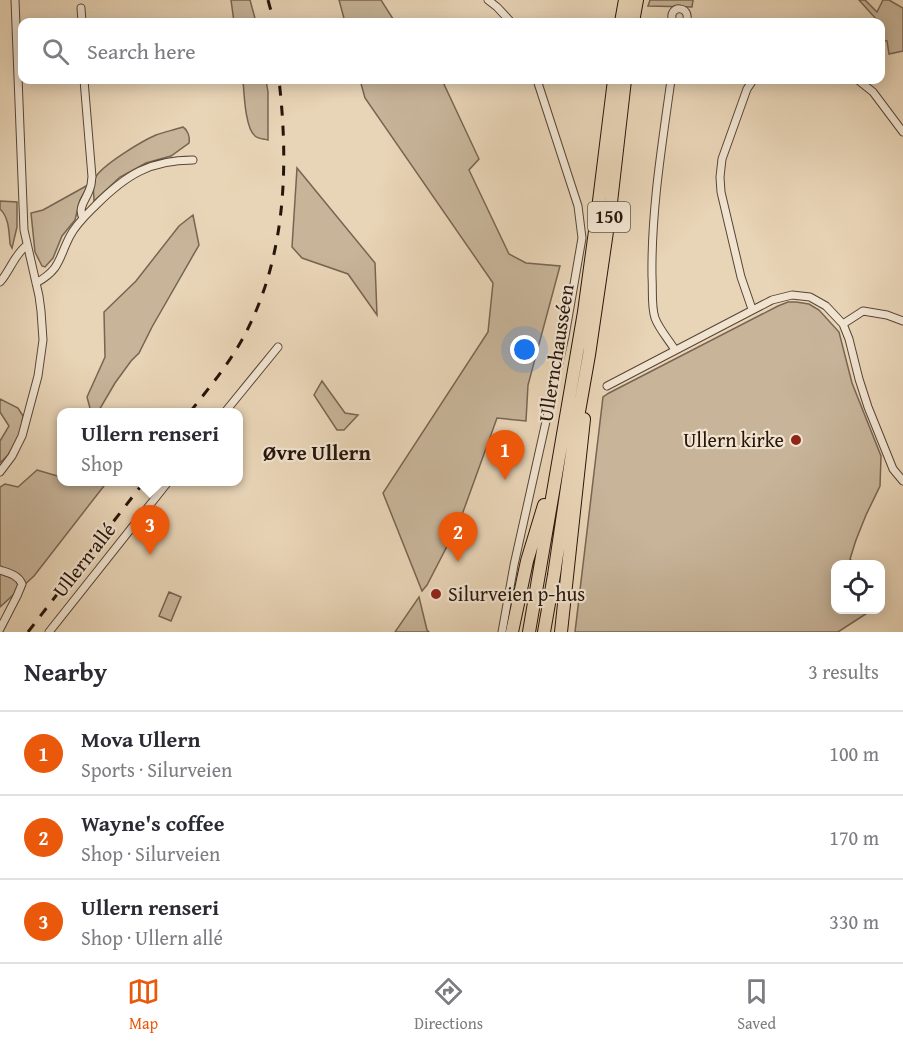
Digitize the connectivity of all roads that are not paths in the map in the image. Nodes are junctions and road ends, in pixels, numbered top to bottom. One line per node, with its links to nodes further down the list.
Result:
1 (15, 0): 12 (street)
2 (488, 0): 7 (street)
3 (625, 0): 8 (highway)
4 (637, 0): 9 (highway)
5 (81, 8): 6 (street)
6 (82, 18)
7 (507, 18)
8 (622, 18)
9 (634, 18)
10 (671, 18): 11 (street)
11 (688, 18)
12 (18, 81)
13 (18, 84): 24 (street)
14 (84, 84): 23 (street)
15 (538, 84): 42 (street)
16 (614, 84): 35 (highway, Ullernchausséen / 150)
17 (625, 84): 32 (highway, Ullernchausséen / 150)
18 (670, 84): 31 (street)
19 (750, 84): 27 (street)
20 (863, 84): 21 (street)
21 (903, 132)
22 (194, 160): 23 (street)
23 (83, 218): 26 (street)
24 (27, 245): 25 (street); 26 (street)
25 (0, 282)
26 (36, 283): 36 (street)
27 (752, 309): 29 (street); 31 (street)
28 (903, 321): 29 (street)
29 (843, 324): 37 (street)
30 (278, 347): 34 (street)
31 (675, 350): 33 (street)
32 (588, 355): 45 (highway, Ullernchausséen / 150); 46 (highway)
33 (607, 386)
34 (228, 408)
35 (559, 455): 43 (highway); 44 (highway, Ullernchausséen / 150)
36 (0, 472)
37 (903, 481)
38 (165, 486): 41 (street, Ullern allé)
39 (0, 570): 40 (street)
40 (0, 629)
41 (49, 632)
42 (502, 632)
43 (512, 632)
44 (529, 632)
45 (544, 632)
46 (561, 632)

